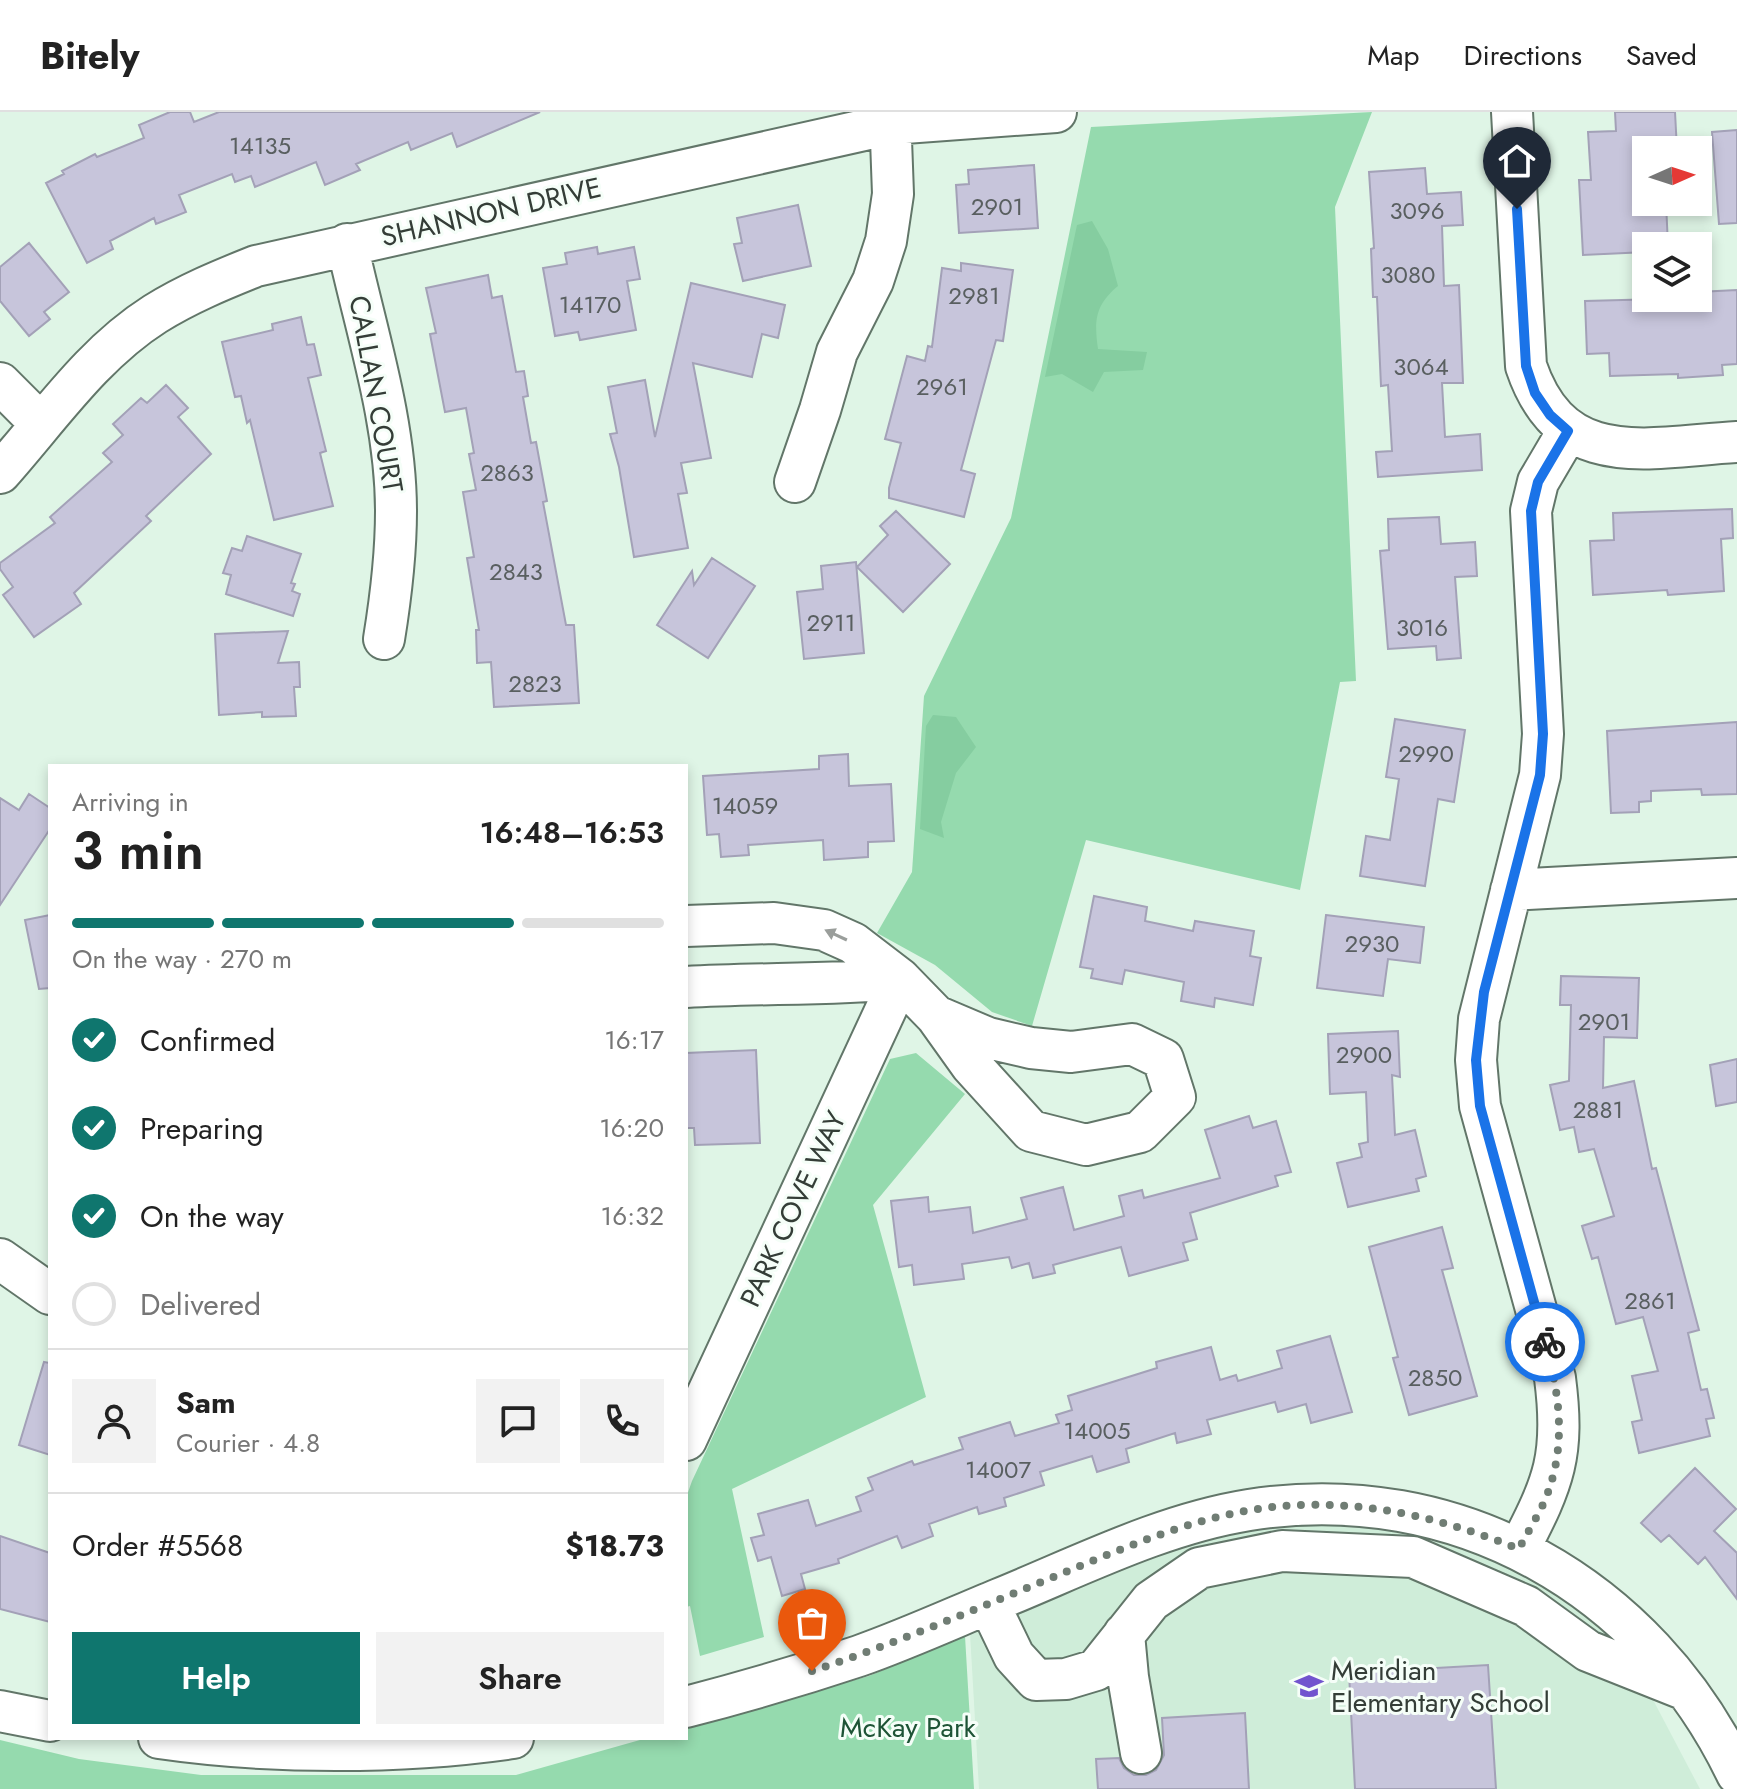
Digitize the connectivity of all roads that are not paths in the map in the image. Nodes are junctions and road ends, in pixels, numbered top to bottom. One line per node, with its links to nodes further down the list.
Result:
1 (1056, 112): 3 (street, SHANNON DRIVE)
2 (1512, 112): 7 (street)
3 (890, 118): 4 (street, SHANNON DRIVE); 10 (street)
4 (347, 244): 6 (street, SHANNON DRIVE); 11 (street, CALLAN COURT)
5 (0, 383): 6 (street)
6 (41, 424): 9 (street, SHANNON DRIVE)
7 (1568, 431): 8 (street); 13 (street)
8 (1737, 442)
9 (0, 472)
10 (795, 482)
11 (384, 639)
12 (1737, 878): 13 (street)
13 (1511, 890): 22 (street)
14 (688, 926): 15 (street, one-way to 14)
15 (900, 979): 16 (street); 17 (street); 20 (street, PARK COVE WAY)
16 (688, 987)
17 (936, 1016): 17 (street)
18 (0, 1259): 19 (street)
19 (48, 1293)
20 (688, 1436)
21 (1127, 1547): 22 (street); 23 (street); 24 (street)
22 (1519, 1549): 26 (street)
23 (1151, 1601): 25 (street); 26 (street)
24 (989, 1604): 25 (street); 27 (street)
25 (1124, 1634): 32 (street)
26 (1689, 1691): 33 (street)
27 (688, 1706)
28 (0, 1711): 29 (street)
29 (48, 1721)
30 (191, 1740): 31 (street)
31 (489, 1740)
32 (1141, 1753)
33 (1737, 1774)

